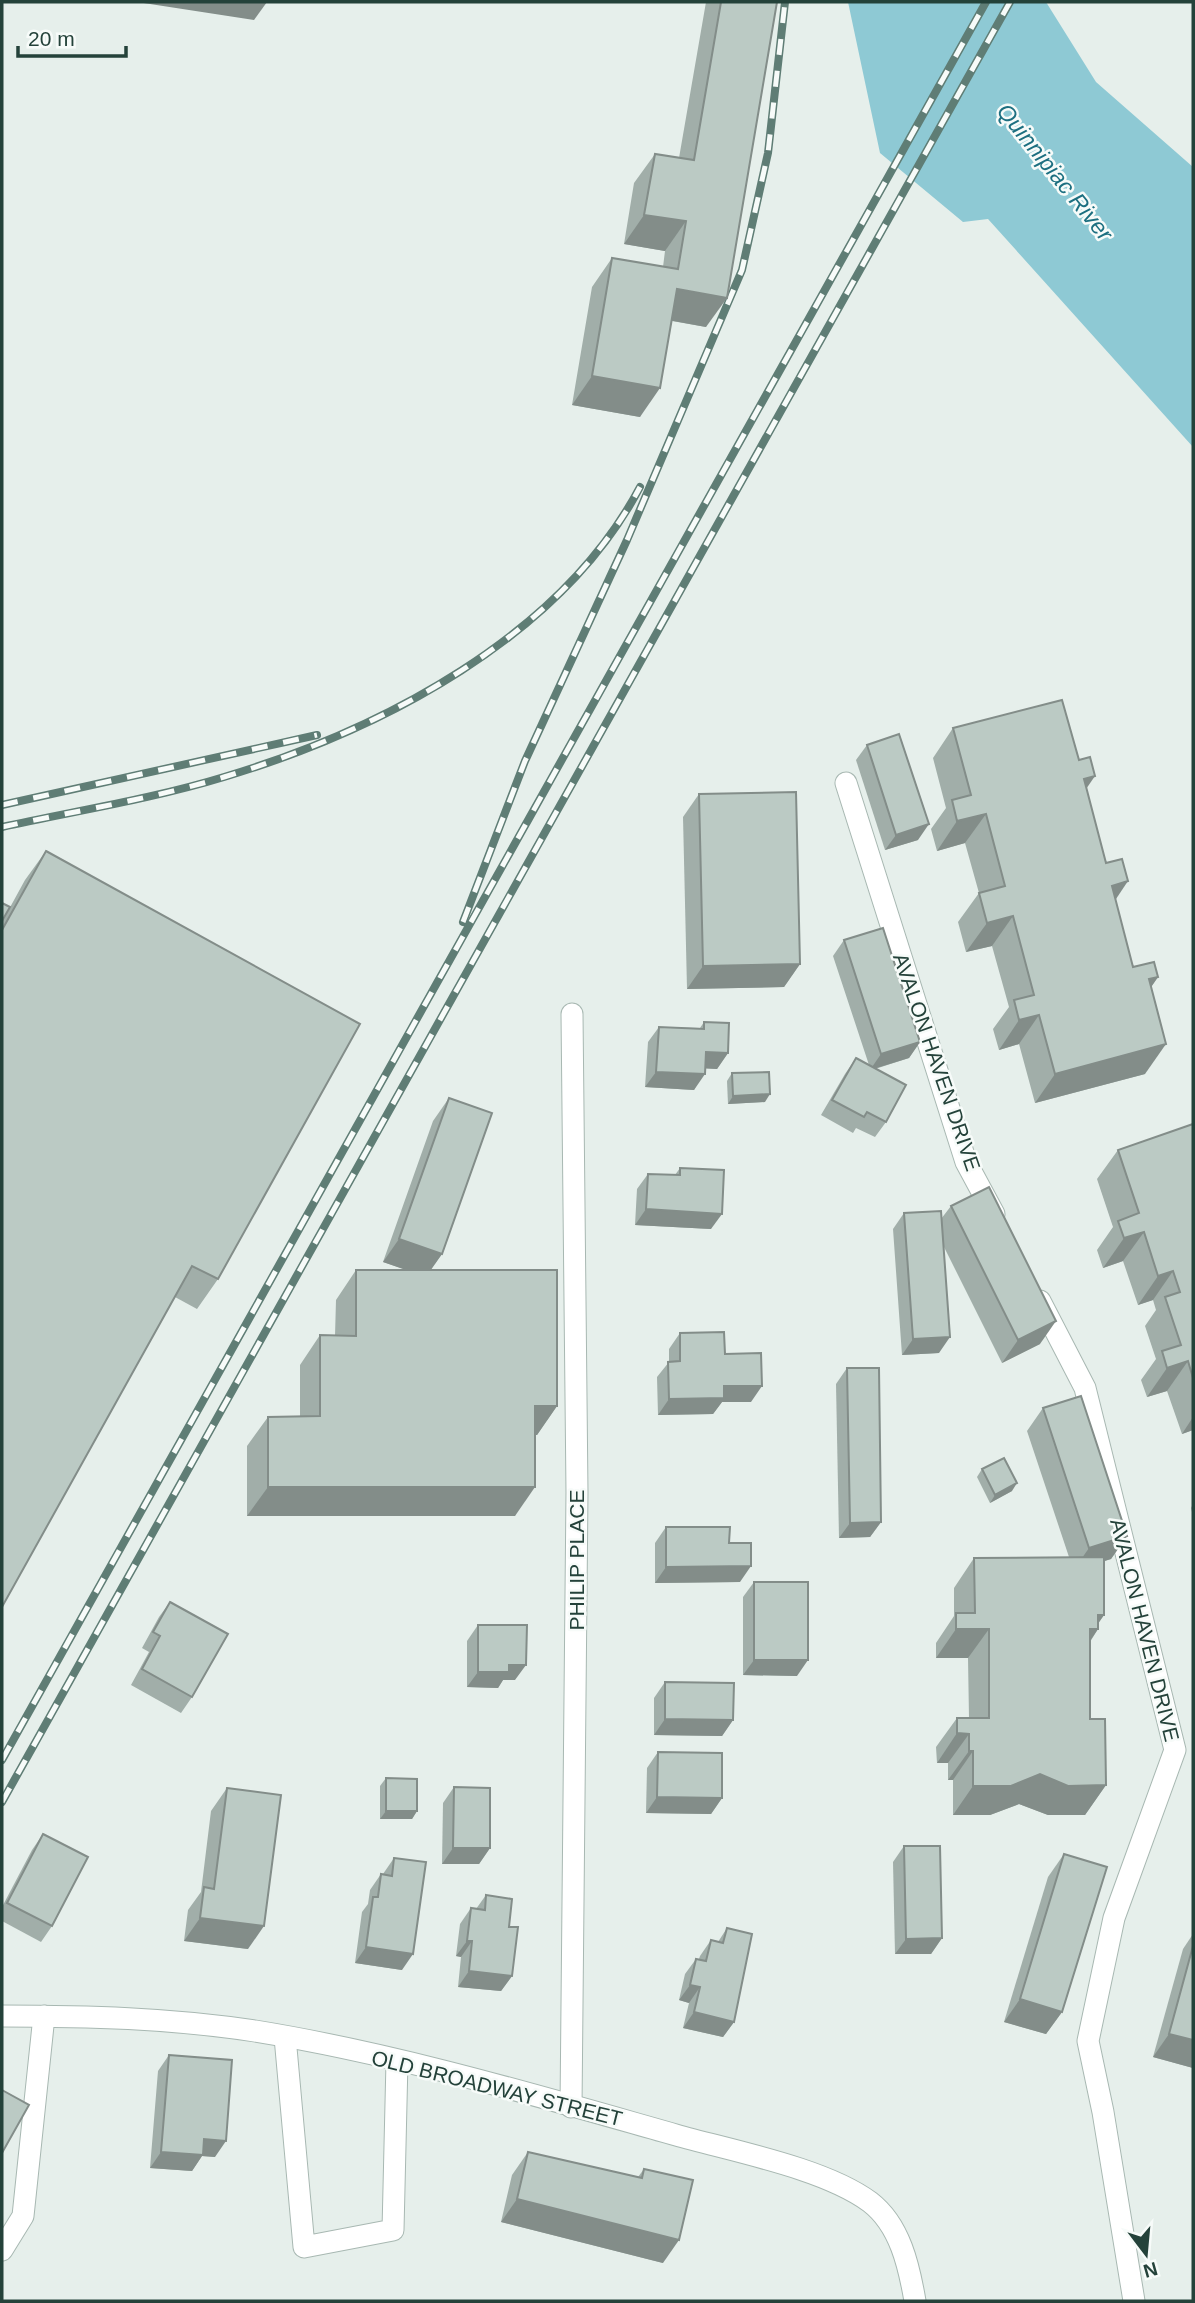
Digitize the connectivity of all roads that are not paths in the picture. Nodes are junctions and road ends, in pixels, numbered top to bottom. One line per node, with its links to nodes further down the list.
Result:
1 (846, 783): 3 (street, AVALON HAVEN DRIVE)
2 (572, 1014): 9 (street, PHILIP PLACE)
3 (1004, 1233)
4 (1029, 1281): 12 (street, AVALON HAVEN DRIVE)
5 (2, 2016): 6 (street, OLD BROADWAY STREET)
6 (44, 2016): 7 (street, OLD BROADWAY STREET); 10 (street)
7 (285, 2037): 8 (street, OLD BROADWAY STREET); 8 (street)
8 (397, 2061): 9 (street, OLD BROADWAY STREET)
9 (571, 2107): 11 (street, OLD BROADWAY STREET)
10 (2, 2250)
11 (915, 2301)
12 (1134, 2301)

